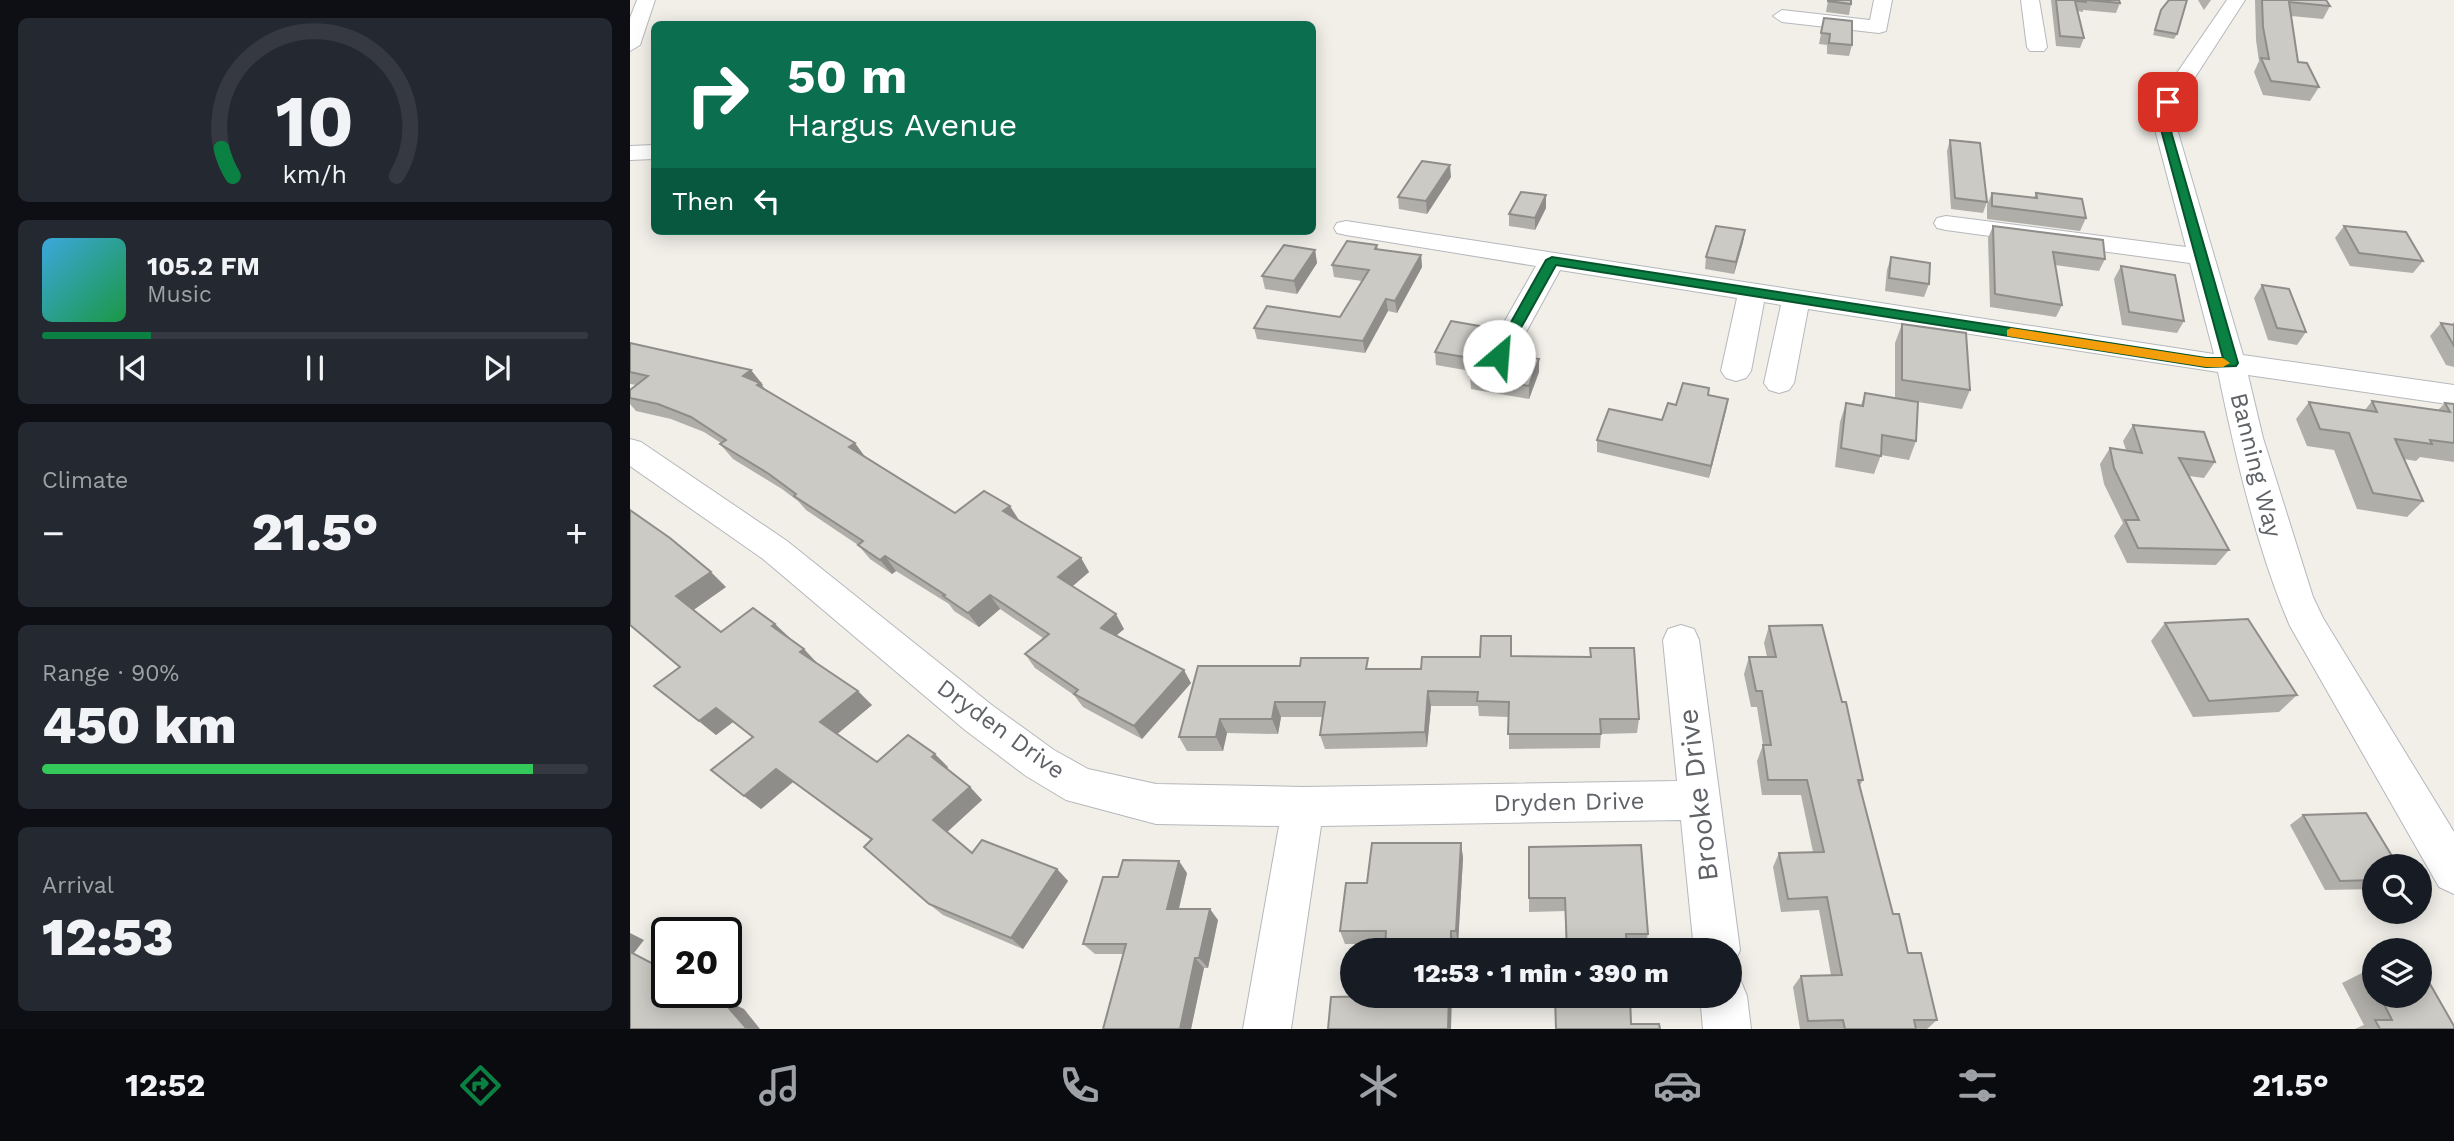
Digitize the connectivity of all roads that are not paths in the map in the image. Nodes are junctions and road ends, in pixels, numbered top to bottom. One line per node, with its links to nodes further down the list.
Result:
1 (1883, 0): 5 (street)
2 (2030, 0): 7 (street)
3 (2236, 0): 12 (street, Banning Way)
4 (640, 7): 6 (street)
5 (1782, 16)
6 (630, 45)
7 (2037, 47)
8 (651, 152): 9 (street)
9 (630, 153)
10 (1947, 223): 12 (street)
11 (1346, 228): 13 (street)
12 (2200, 257): 17 (street, Banning Way)
13 (1552, 260): 14 (street); 16 (street)
14 (1752, 293): 15 (street); 18 (street)
15 (1796, 299): 17 (street); 19 (lane)
16 (1499, 356)
17 (2231, 363): 20 (street); 25 (street, Banning Way)
18 (1736, 371)
19 (1779, 383)
20 (2454, 395)
21 (630, 450): 24 (street, Dryden Drive)
22 (1681, 640): 23 (street, Brooke Drive)
23 (1698, 800): 24 (street, Dryden Drive); 26 (street, Brooke Drive)
24 (1303, 807): 28 (street)
25 (2454, 872)
26 (1715, 938)
27 (1724, 1008): 29 (street)
28 (1267, 1029)
29 (1727, 1029)

